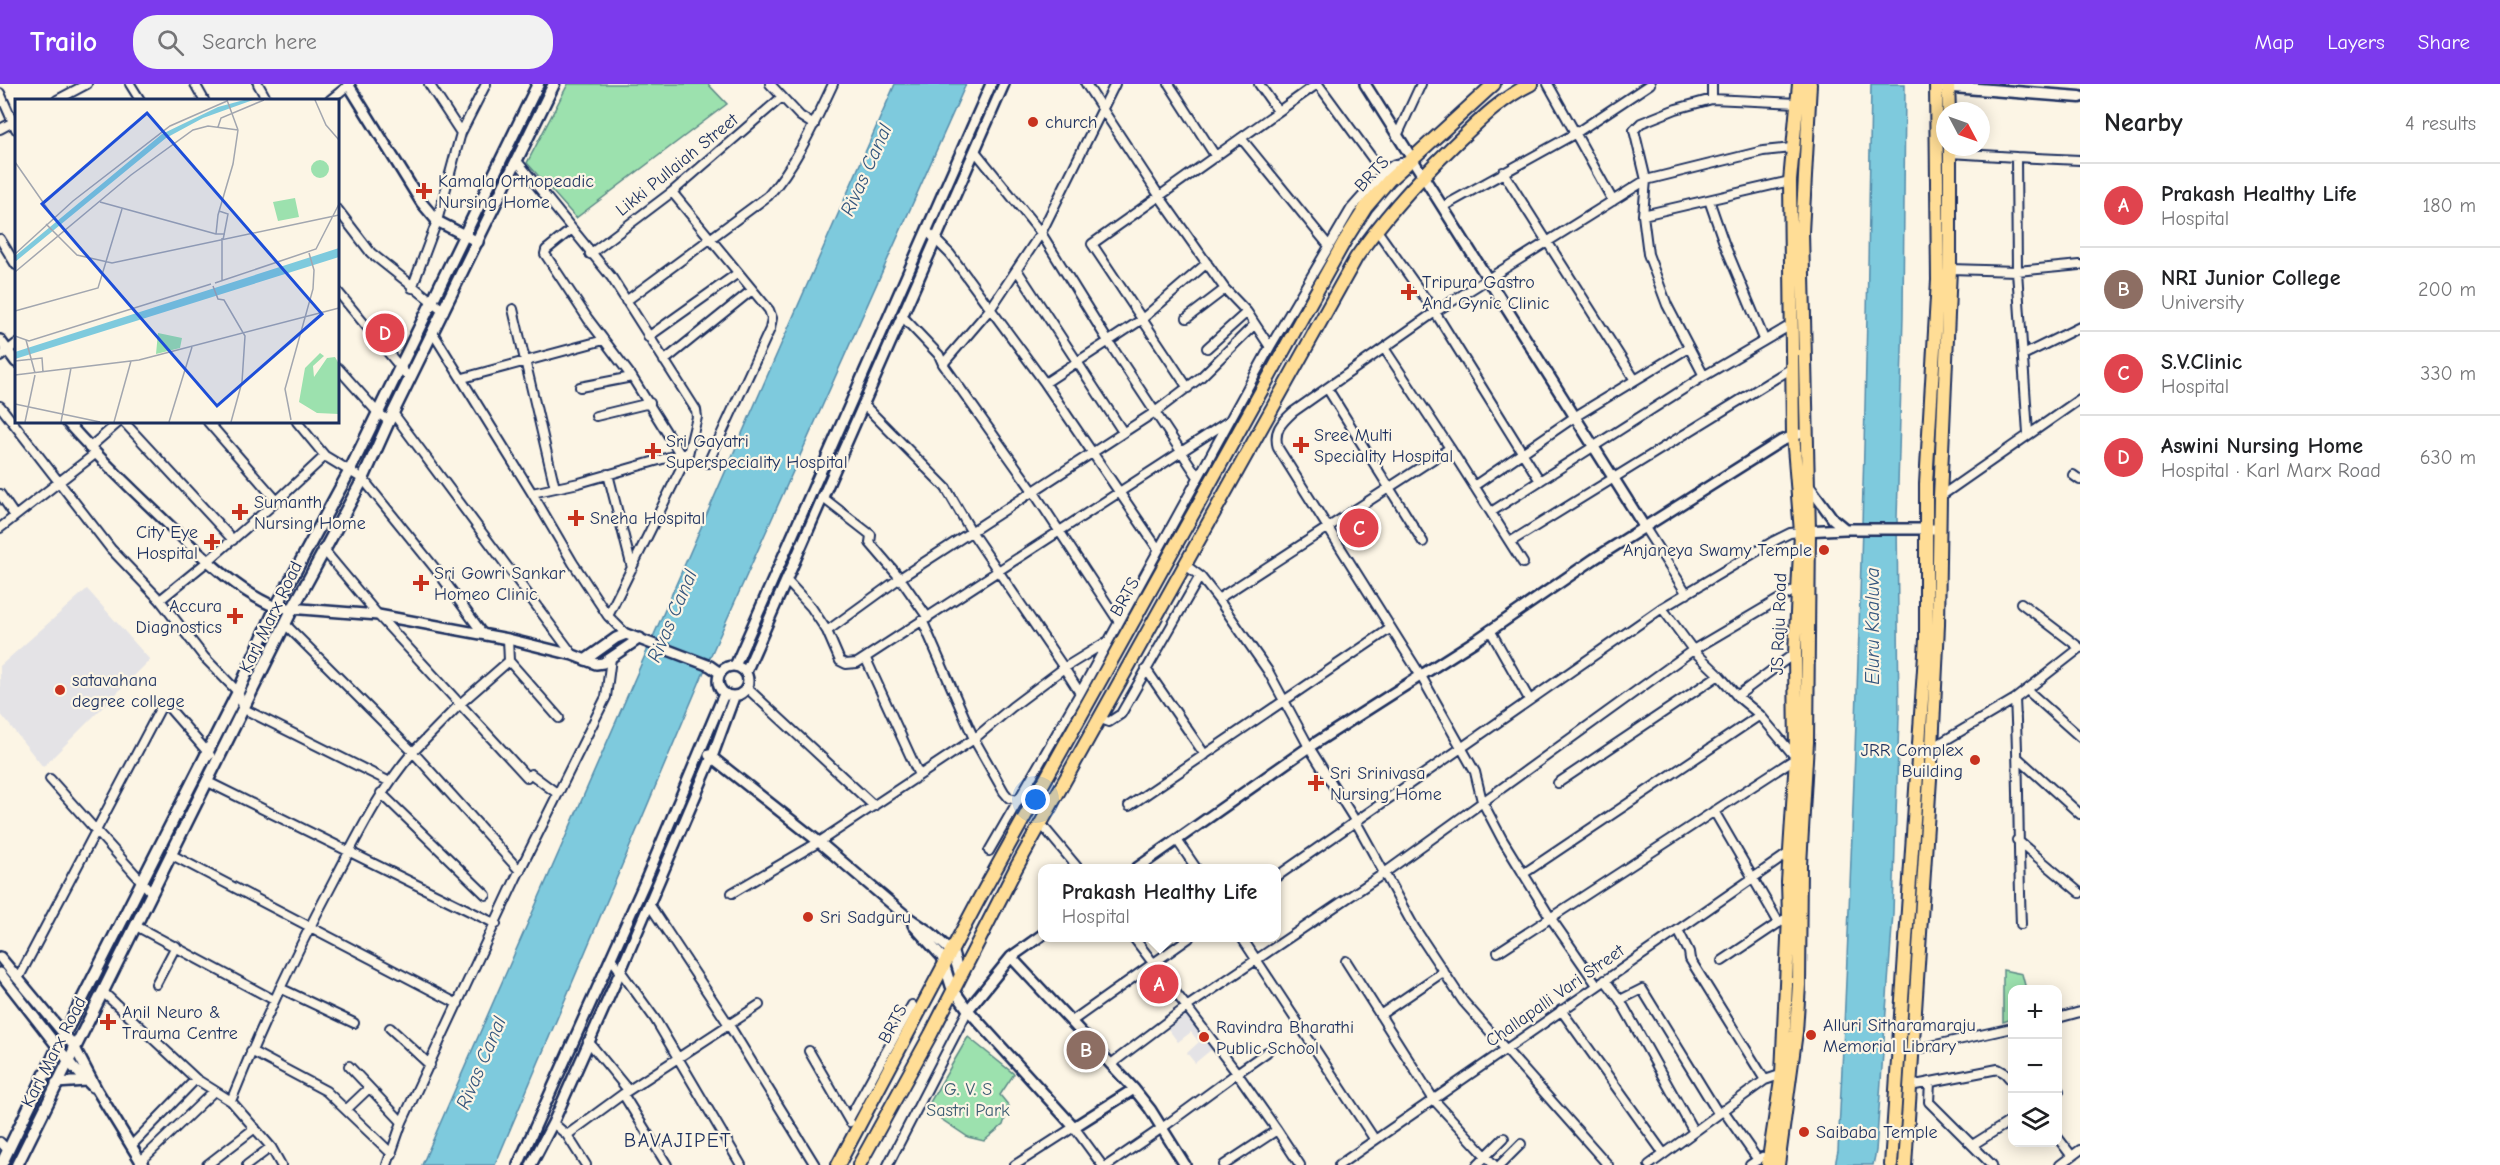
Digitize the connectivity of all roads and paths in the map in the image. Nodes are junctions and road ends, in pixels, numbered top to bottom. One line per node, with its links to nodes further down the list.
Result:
1 (87, 84): 29 (street)
2 (130, 84): 34 (street)
3 (195, 84): 35 (street)
4 (258, 84): 36 (street)
5 (349, 84): 37 (street); 71 (street)
6 (429, 84): 46 (street)
7 (486, 84): 46 (street)
8 (538, 84): 76 (main road, Karl Marx Road)
9 (554, 84): 58 (main road, Karl Marx Road)
10 (770, 84): 32 (street)
11 (833, 84): 44 (street)
12 (991, 84): 74 (street)
13 (1004, 84): 51 (street)
14 (1086, 84): 41 (street)
15 (1115, 84): 41 (street)
16 (1169, 84): 54 (street)
17 (1259, 84): 42 (street)
18 (1317, 84): 42 (street); 60 (street)
19 (1365, 84): 48 (street)
20 (1420, 84): 48 (street)
21 (1494, 84): 56 (main road, BRTS)
22 (1531, 84): 61 (main road)
23 (1548, 84): 47 (street)
24 (1650, 84): 47 (street)
25 (1712, 84): 38 (street)
26 (1799, 84): 40 (main road, JS Raju Road)
27 (1810, 84): 153 (main road, JS Raju Road)
28 (1942, 85): 33 (main road); 39 (main road); 183 (main road)
29 (77, 86): 31 (street)
30 (0, 93): 43 (street)
31 (71, 97)
32 (782, 98): 44 (street); 64 (street, Likki Pullaiah Street)
33 (2080, 98)
34 (139, 99)
35 (203, 99)
36 (266, 99)
37 (331, 99)
38 (1712, 99): 40 (street); 62 (street)
39 (1947, 102)
40 (1798, 103): 50 (main road, JS Raju Road)
41 (1103, 108): 65 (street); 75 (street)
42 (1278, 111): 49 (street)
43 (15, 124): 45 (street)
44 (814, 125): 79 (street)
45 (0, 129)
46 (461, 133): 71 (street)
47 (1576, 133): 59 (street); 67 (street)
48 (1397, 135): 56 (street)
49 (1242, 138): 54 (street); 82 (street)
50 (1792, 148): 62 (street); 63 (main road, JS Raju Road)
51 (975, 151): 75 (street); 78 (street)
52 (1990, 154): 55 (street)
53 (1950, 156): 87 (main road)
54 (1216, 157): 65 (street)
55 (2016, 157): 57 (street); 89 (street)
56 (1411, 160): 60 (street); 61 (street); 324 (main road, BRTS)
57 (2080, 160)
58 (517, 161): 72 (street); 80 (main road, Karl Marx Road)
59 (1503, 172): 68 (street); 81 (street)
60 (1383, 173): 82 (street)
61 (1422, 177): 68 (street); 73 (main road)
62 (1646, 180): 67 (street); 70 (street)
63 (1790, 181): 66 (street); 107 (main road, JS Raju Road)
64 (672, 192): 79 (street); 83 (street, Likki Pullaiah Street)
65 (1160, 197): 84 (street); 105 (street)
66 (1709, 200): 70 (street); 111 (street)
67 (1613, 201): 81 (street)
68 (1444, 206): 91 (street)
69 (339, 211): 92 (street)
70 (1643, 215): 118 (street)
71 (437, 221): 76 (street); 92 (street)
72 (572, 229): 83 (street); 113 (street)
73 (1376, 229): 102 (street); 202 (main road)
74 (927, 231): 78 (street); 237 (street)
75 (1041, 232): 88 (street); 114 (street)
76 (464, 236): 80 (street); 97 (main road, Karl Marx Road)
77 (0, 238): 85 (street)
78 (937, 238): 98 (street); 103 (street)
79 (711, 240): 90 (street); 96 (street)
80 (478, 242): 100 (main road, Karl Marx Road)
81 (1546, 242): 91 (street); 132 (street)
82 (1329, 246): 115 (street)
83 (590, 254): 96 (street)
84 (1207, 263): 93 (street); 105 (street)
85 (15, 264)
86 (2080, 265): 89 (street)
87 (1950, 269): 89 (street); 181 (main road)
88 (1017, 270): 98 (street); 123 (street)
89 (2017, 271): 120 (street)
90 (738, 273): 94 (street); 110 (street)
91 (1489, 279): 102 (street); 144 (street)
92 (412, 288): 97 (street)
93 (1225, 289): 101 (street); 104 (street)
94 (752, 290): 122 (street); 164 (street)
95 (339, 293): 125 (street)
96 (626, 301): 110 (street)
97 (432, 303): 100 (street); 125 (main road, Karl Marx Road)
98 (990, 308): 124 (street); 133 (street)
99 (513, 309): 121 (street)
100 (444, 311): 109 (main road, Karl Marx Road)
101 (1247, 312): 106 (street); 116 (street)
102 (1435, 312): 117 (street); 161 (street)
103 (902, 315): 124 (street); 139 (street)
104 (1187, 318)
105 (1141, 320): 114 (street); 135 (street)
106 (1254, 325): 115 (street); 135 (street)
107 (1791, 325): 111 (street); 126 (main road, JS Raju Road)
108 (2080, 327): 120 (street)
109 (433, 333): 130 (street); 131 (main road, Karl Marx Road)
110 (648, 337): 122 (street)
111 (1764, 339): 128 (street)
112 (0, 340): 119 (street)
113 (604, 340): 121 (street); 129 (street)
114 (1108, 341): 123 (street); 141 (street)
115 (1270, 347): 146 (street)
116 (1207, 348)
117 (1384, 348): 136 (street); 157 (street)
118 (1688, 348): 128 (street); 132 (street)
119 (4, 354)
120 (2023, 355): 154 (street)
121 (525, 361): 130 (street); 175 (street)
122 (664, 361): 162 (street)
123 (1077, 361): 133 (street); 152 (street)
124 (943, 364): 176 (street)
125 (399, 368): 131 (street); 142 (main road, Karl Marx Road)
126 (1792, 368): 155 (main road, JS Raju Road); 168 (street)
127 (339, 369): 142 (street)
128 (1704, 376): 156 (street)
129 (632, 377): 134 (street); 138 (street)
130 (463, 378): 178 (street)
131 (410, 379): 145 (main road, Karl Marx Road)
132 (1635, 380): 144 (street)
133 (1045, 383): 159 (street)
134 (580, 387)
135 (1188, 388): 141 (street)
136 (1327, 388): 174 (street); 187 (street)
137 (2080, 399): 154 (street)
138 (650, 404): 143 (street); 162 (street)
139 (863, 404): 180 (street); 192 (street)
140 (0, 406): 171 (street)
141 (1155, 412): 152 (street); 160 (street)
142 (378, 413): 145 (street); 165 (main road, Karl Marx Road)
143 (596, 416)
144 (1576, 416): 156 (street); 161 (street)
145 (391, 417): 169 (main road, Karl Marx Road); 232 (street)
146 (1230, 421): 160 (street); 167 (street)
147 (68, 423): 158 (street)
148 (121, 423): 158 (street)
149 (123, 423): 195 (street)
150 (208, 423): 182 (street)
151 (298, 423): 163 (street)
152 (1123, 432): 159 (street)
153 (1807, 433): 155 (street); 173 (main road, JS Raju Road)
154 (2028, 433): 181 (street)
155 (1793, 435): 188 (street); 194 (main road, JS Raju Road)
156 (1595, 446): 168 (street); 170 (street)
157 (1450, 448): 172 (street); 174 (street)
158 (92, 451): 171 (street); 200 (street)
159 (1093, 452): 176 (street); 177 (street)
160 (1181, 452): 167 (street); 177 (street)
161 (1522, 452): 170 (street); 172 (street)
162 (684, 454): 166 (street); 203 (street)
163 (325, 456): 165 (street); 182 (street)
164 (708, 463)
165 (348, 472): 169 (street); 213 (main road, Karl Marx Road)
166 (608, 474): 175 (street); 203 (street)
167 (1198, 477): 199 (street)
168 (1612, 477): 188 (street); 197 (street)
169 (363, 479): 198 (main road, Karl Marx Road); 224 (street)
170 (1540, 481): 184 (street)
171 (59, 482): 185 (street); 211 (street)
172 (1474, 486): 184 (street)
173 (1809, 486): 189 (street); 194 (main road, JS Raju Road)
174 (1390, 487): 187 (street); 196 (street)
175 (555, 488): 178 (street)
176 (1033, 491): 192 (street); 193 (street)
177 (1120, 492): 193 (street); 199 (street)
178 (532, 493): 217 (street)
179 (0, 494): 185 (street)
180 (822, 497): 206 (street); 207 (street)
181 (1940, 497): 183 (street); 191 (main road)
182 (277, 501): 195 (street)
183 (1926, 503): 190 (main road)
184 (1491, 512): 197 (street)
185 (15, 516): 186 (street)
186 (0, 528)
187 (1326, 528): 210 (street); 221 (street)
188 (1645, 528): 209 (street); 222 (street)
189 (1845, 529): 190 (street); 194 (street)
190 (1926, 530): 191 (street); 449 (main road)
191 (1940, 530): 263 (main road)
192 (971, 531): 204 (street); 206 (street)
193 (1059, 531): 204 (street); 219 (street)
194 (1805, 531): 208 (main road, JS Raju Road); 209 (street); 375 (main road, JS Raju Road)
195 (233, 540): 200 (street)
196 (1423, 542)
197 (1510, 542): 201 (street)
198 (323, 549): 214 (main road, Karl Marx Road); 216 (street)
199 (1158, 549): 219 (street)
200 (208, 561): 211 (street); 213 (street)
201 (1523, 563)
202 (1184, 564): 205 (street); 258 (main road)
203 (632, 568): 217 (street)
204 (999, 572): 218 (street); 238 (street)
205 (1200, 576): 210 (street); 239 (street)
206 (900, 578): 218 (street); 223 (street)
207 (787, 581): 223 (street); 240 (street)
208 (1797, 588): 230 (street); 231 (main road, JS Raju Road)
209 (1687, 594): 215 (street)
210 (1218, 599): 253 (street)
211 (160, 600): 246 (street)
212 (2021, 603): 229 (street)
213 (276, 607): 214 (street); 246 (main road, Karl Marx Road)
214 (293, 608): 216 (street); 220 (main road, Karl Marx Road)
215 (1662, 608): 230 (street); 251 (street)
216 (378, 615): 224 (street); 254 (street)
217 (608, 616): 225 (street)
218 (925, 620): 234 (street); 260 (street)
219 (1119, 622): 228 (street)
220 (286, 625): 255 (main road, Karl Marx Road); 265 (street)
221 (1391, 628): 243 (street); 253 (street)
222 (1490, 630): 243 (street); 251 (street)
223 (828, 631): 234 (street)
224 (483, 634): 226 (street)
225 (626, 634): 227 (street); 235 (street)
226 (508, 639): 232 (street); 236 (street)
227 (643, 639): 233 (street); 241 (street)
228 (1108, 640): 238 (street); 247 (street)
229 (2080, 648): 245 (street)
230 (1693, 650): 242 (street); 280 (street)
231 (1795, 652): 249 (street); 269 (main road, JS Raju Road)
232 (573, 655): 235 (street)
233 (611, 658): 235 (street); 278 (street)
234 (866, 659): 272 (street)
235 (585, 660)
236 (509, 661): 254 (street); 257 (street)
237 (735, 666): 240 (street); 241 (street)
238 (1064, 668): 247 (street); 260 (street)
239 (1146, 669): 258 (street); 267 (street)
240 (746, 672): 244 (street)
241 (720, 673): 248 (street)
242 (1719, 675): 249 (street); 276 (street)
243 (1421, 676): 261 (street); 262 (street)
244 (747, 688): 250 (street); 281 (street)
245 (2027, 690): 252 (street); 259 (street)
246 (238, 692): 255 (street); 266 (main road, Karl Marx Road)
247 (1080, 693): 279 (street)
248 (724, 694): 250 (street); 264 (street)
249 (1737, 696): 256 (street)
250 (734, 697): 268 (street)
251 (1529, 699): 262 (street)
252 (2015, 699): 263 (street); 270 (street)
253 (1285, 701): 261 (street); 267 (street)
254 (461, 703): 265 (street); 278 (street)
255 (244, 709): 271 (main road, Karl Marx Road); 274 (street)
256 (1760, 715): 269 (street); 301 (street)
257 (559, 718)
258 (1098, 718): 286 (main road)
259 (2080, 736)
260 (974, 739): 272 (street); 279 (street)
261 (1309, 747): 285 (street); 288 (street)
262 (1460, 747): 280 (street); 285 (street)
263 (1932, 748): 367 (main road)
264 (702, 750): 268 (street); 328 (street)
265 (413, 752): 274 (street); 298 (street)
266 (207, 753): 271 (street); 287 (street); 303 (main road, Karl Marx Road)
267 (1205, 754): 282 (street)
268 (712, 757): 290 (street); 308 (street)
269 (1796, 758): 283 (street); 293 (main road, JS Raju Road)
270 (2019, 759): 284 (street); 289 (street)
271 (218, 762): 275 (main road, Karl Marx Road)
272 (919, 775): 281 (street)
273 (50, 779): 287 (street)
274 (388, 781): 277 (street)
275 (208, 782): 291 (street); 294 (main road, Karl Marx Road)
276 (1558, 783)
277 (381, 794): 291 (street); 307 (street)
278 (558, 795): 298 (street)
279 (1017, 800): 292 (street)
280 (1482, 801): 300 (street); 301 (street)
281 (874, 806): 290 (street)
282 (1129, 806)
283 (1713, 811): 302 (street); 310 (street)
284 (2080, 814)
285 (1356, 822): 299 (street); 300 (street)
286 (1042, 825): 295 (street); 337 (main road)
287 (97, 831): 303 (street); 338 (street)
288 (1177, 840): 296 (street); 297 (street)
289 (2018, 840): 305 (street); 313 (street)
290 (819, 842): 304 (street); 309 (street)
291 (350, 851): 312 (street); 315 (street)
292 (989, 851)
293 (1790, 853): 302 (street, Challapalli Vari Street); 311 (main road, JS Raju Road)
294 (172, 855): 306 (main road, Karl Marx Road); 315 (street)
295 (1075, 864)
296 (1143, 864)
297 (1193, 864)
298 (520, 871): 312 (street)
299 (1281, 874)
300 (1383, 874): 318 (street); 335 (street)
301 (1523, 874): 310 (street)
302 (1754, 878): 311 (street); 316 (street, Challapalli Vari Street)
303 (142, 882): 306 (street); 361 (main road, Karl Marx Road)
304 (732, 893)
305 (2080, 893)
306 (152, 894): 314 (main road, Karl Marx Road)
307 (486, 895)
308 (649, 904): 334 (street); 358 (street)
309 (906, 916): 324 (street); 333 (street)
310 (1550, 917): 325 (street); 341 (street)
311 (1784, 919): 330 (street); 375 (main road, JS Raju Road)
312 (496, 924): 347 (street)
313 (2021, 924)
314 (136, 926): 323 (street); 344 (main road, Karl Marx Road)
315 (310, 927): 342 (street); 347 (street)
316 (1678, 930): 339 (street, Challapalli Vari Street); 379 (street)
317 (1038, 938): 327 (street)
318 (1281, 941)
319 (1137, 942): 331 (street)
320 (1183, 942): 331 (street)
321 (1245, 942): 329 (street)
322 (1280, 942): 329 (street)
323 (176, 946): 340 (street); 345 (street)
324 (951, 951): 333 (main road, BRTS); 337 (street)
325 (1498, 952)
326 (0, 957): 338 (street)
327 (1011, 957): 351 (street); 356 (street)
328 (611, 958): 334 (street); 426 (street)
329 (1256, 958): 350 (street); 405 (street)
330 (1722, 961)
331 (1154, 962): 350 (street); 356 (street)
332 (1346, 962): 353 (street)
333 (945, 963): 343 (street); 401 (main road, BRTS)
334 (621, 970): 362 (street); 370 (street)
335 (1443, 972): 353 (street); 365 (street)
336 (0, 974): 364 (street)
337 (960, 976): 343 (main road)
338 (18, 979): 361 (street)
339 (1605, 980): 341 (street, Challapalli Vari Street); 346 (street)
340 (156, 984)
341 (1597, 986): 352 (street, Challapalli Vari Street)
342 (280, 988): 345 (street); 357 (street)
343 (953, 990): 351 (street); 433 (main road)
344 (103, 992): 363 (main road, Karl Marx Road); 378 (street)
345 (274, 1000): 368 (street)
346 (1620, 1000): 392 (street); 402 (street)
347 (458, 1004): 373 (street)
348 (759, 1005): 358 (street)
349 (912, 1005): 393 (street)
350 (1188, 1006): 372 (street); 376 (street)
351 (968, 1010): 397 (street); 434 (street)
352 (1561, 1010): 365 (street, Challapalli Vari Street); 415 (street)
353 (1380, 1015): 389 (street)
354 (2079, 1015): 355 (street)
355 (2062, 1017)
356 (1072, 1021): 372 (street)
357 (354, 1023)
358 (729, 1025): 370 (street); 431 (street)
359 (390, 1028): 373 (street)
360 (2008, 1029): 367 (street)
361 (65, 1034): 363 (street); 364 (main road, Karl Marx Road)
362 (588, 1041): 388 (street); 395 (street)
363 (74, 1046): 371 (main road, Karl Marx Road); 386 (street)
364 (58, 1047): 371 (street); 412 (main road, Karl Marx Road)
365 (1506, 1048): 389 (street, Challapalli Vari Street); 445 (street)
366 (809, 1050): 393 (street)
367 (1913, 1050): 383 (main road)
368 (251, 1051): 390 (street); 391 (street)
369 (1267, 1052): 376 (street)
370 (678, 1057): 388 (street); 430 (street)
371 (67, 1060): 380 (street); 382 (main road, Karl Marx Road)
372 (1111, 1064): 385 (street)
373 (430, 1065): 394 (street)
374 (349, 1066): 384 (street)
375 (1787, 1071): 379 (street); 418 (main road, JS Raju Road); 448 (main road, JS Raju Road)
376 (1237, 1072): 399 (street); 400 (street)
377 (2008, 1076): 381 (street)
378 (196, 1079): 387 (street); 410 (street)
379 (1765, 1080): 392 (street)
380 (86, 1081): 382 (street); 386 (street)
381 (1929, 1082): 383 (street); 409 (street)
382 (56, 1083): 421 (main road, Karl Marx Road)
383 (1910, 1086): 450 (main road)
384 (368, 1089): 391 (street); 394 (street)
385 (1134, 1089): 397 (street); 399 (street)
386 (97, 1090): 410 (street)
387 (214, 1091): 390 (street); 419 (street)
388 (625, 1092): 403 (street); 429 (street)
389 (1434, 1100): 405 (street, Challapalli Vari Street); 417 (street)
390 (231, 1101): 398 (street)
391 (347, 1109): 414 (street)
392 (1721, 1112): 402 (street); 418 (street)
393 (849, 1119): 401 (street)
394 (402, 1122): 414 (street)
395 (553, 1123): 403 (street); 427 (street)
396 (2008, 1123): 409 (street)
397 (1074, 1127): 435 (street); 436 (street)
398 (255, 1128): 411 (street); 422 (street)
399 (1162, 1128): 437 (street); 438 (street)
400 (1277, 1130): 439 (street); 440 (street)
401 (856, 1132): 432 (main road, BRTS)
402 (1694, 1132): 415 (street)
403 (567, 1134): 428 (street)
404 (1504, 1138): 417 (street)
405 (1375, 1140): 441 (street, Challapalli Vari Street)
406 (0, 1142): 412 (street)
407 (2062, 1143): 416 (street)
408 (1521, 1144): 444 (street)
409 (1974, 1144): 451 (street)
410 (131, 1146): 419 (street)
411 (271, 1147): 423 (street); 424 (street)
412 (9, 1150): 420 (main road, Karl Marx Road)
413 (2080, 1150): 416 (street)
414 (392, 1154): 425 (street)
415 (1664, 1154): 446 (street)
416 (2071, 1155): 452 (street)
417 (1486, 1157): 442 (street); 443 (street)
418 (1763, 1162): 447 (street)
419 (142, 1163)
420 (2, 1165)
421 (17, 1165)
422 (207, 1165)
423 (247, 1165)
424 (281, 1165)
425 (387, 1165)
426 (518, 1165)
427 (531, 1165)
428 (586, 1165)
429 (667, 1165)
430 (741, 1165)
431 (815, 1165)
432 (838, 1165)
433 (859, 1165)
434 (888, 1165)
435 (1016, 1165)
436 (1102, 1165)
437 (1108, 1165)
438 (1185, 1165)
439 (1224, 1165)
440 (1300, 1165)
441 (1340, 1165)
442 (1477, 1165)
443 (1494, 1165)
444 (1500, 1165)
445 (1608, 1165)
446 (1649, 1165)
447 (1750, 1165)
448 (1778, 1165)
449 (1891, 1165)
450 (1905, 1165)
451 (1992, 1165)
452 (2060, 1165)

